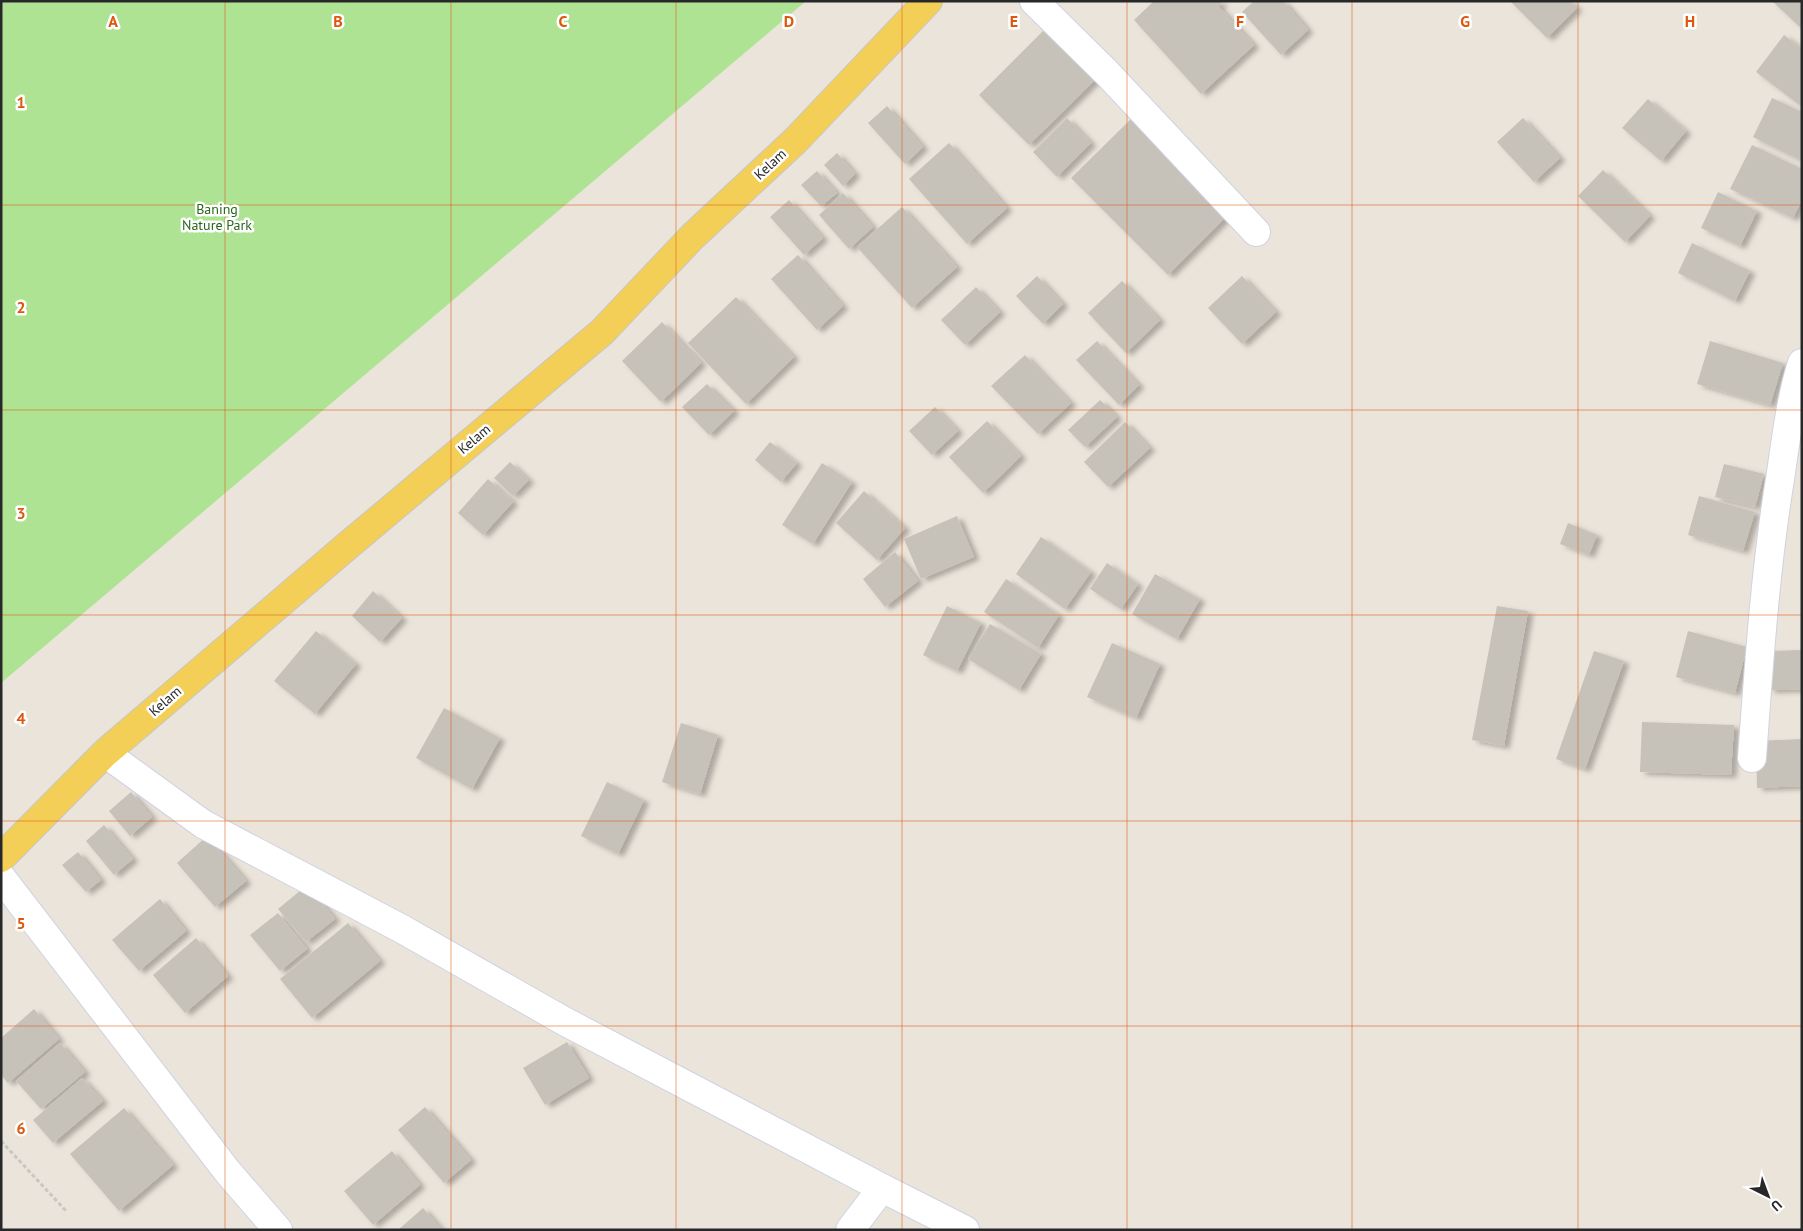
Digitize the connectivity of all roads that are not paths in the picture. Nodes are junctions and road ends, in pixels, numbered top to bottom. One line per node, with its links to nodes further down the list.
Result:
1 (928, 1): 5 (main road, Kelam)
2 (1034, 1): 3 (street)
3 (1256, 232)
4 (1802, 363): 6 (street)
5 (105, 753): 7 (main road, Kelam); 9 (street)
6 (1752, 758)
7 (1, 858)
8 (1, 877): 10 (street)
9 (882, 1188): 11 (street); 12 (street)
10 (278, 1230)
11 (850, 1230)
12 (965, 1230)

